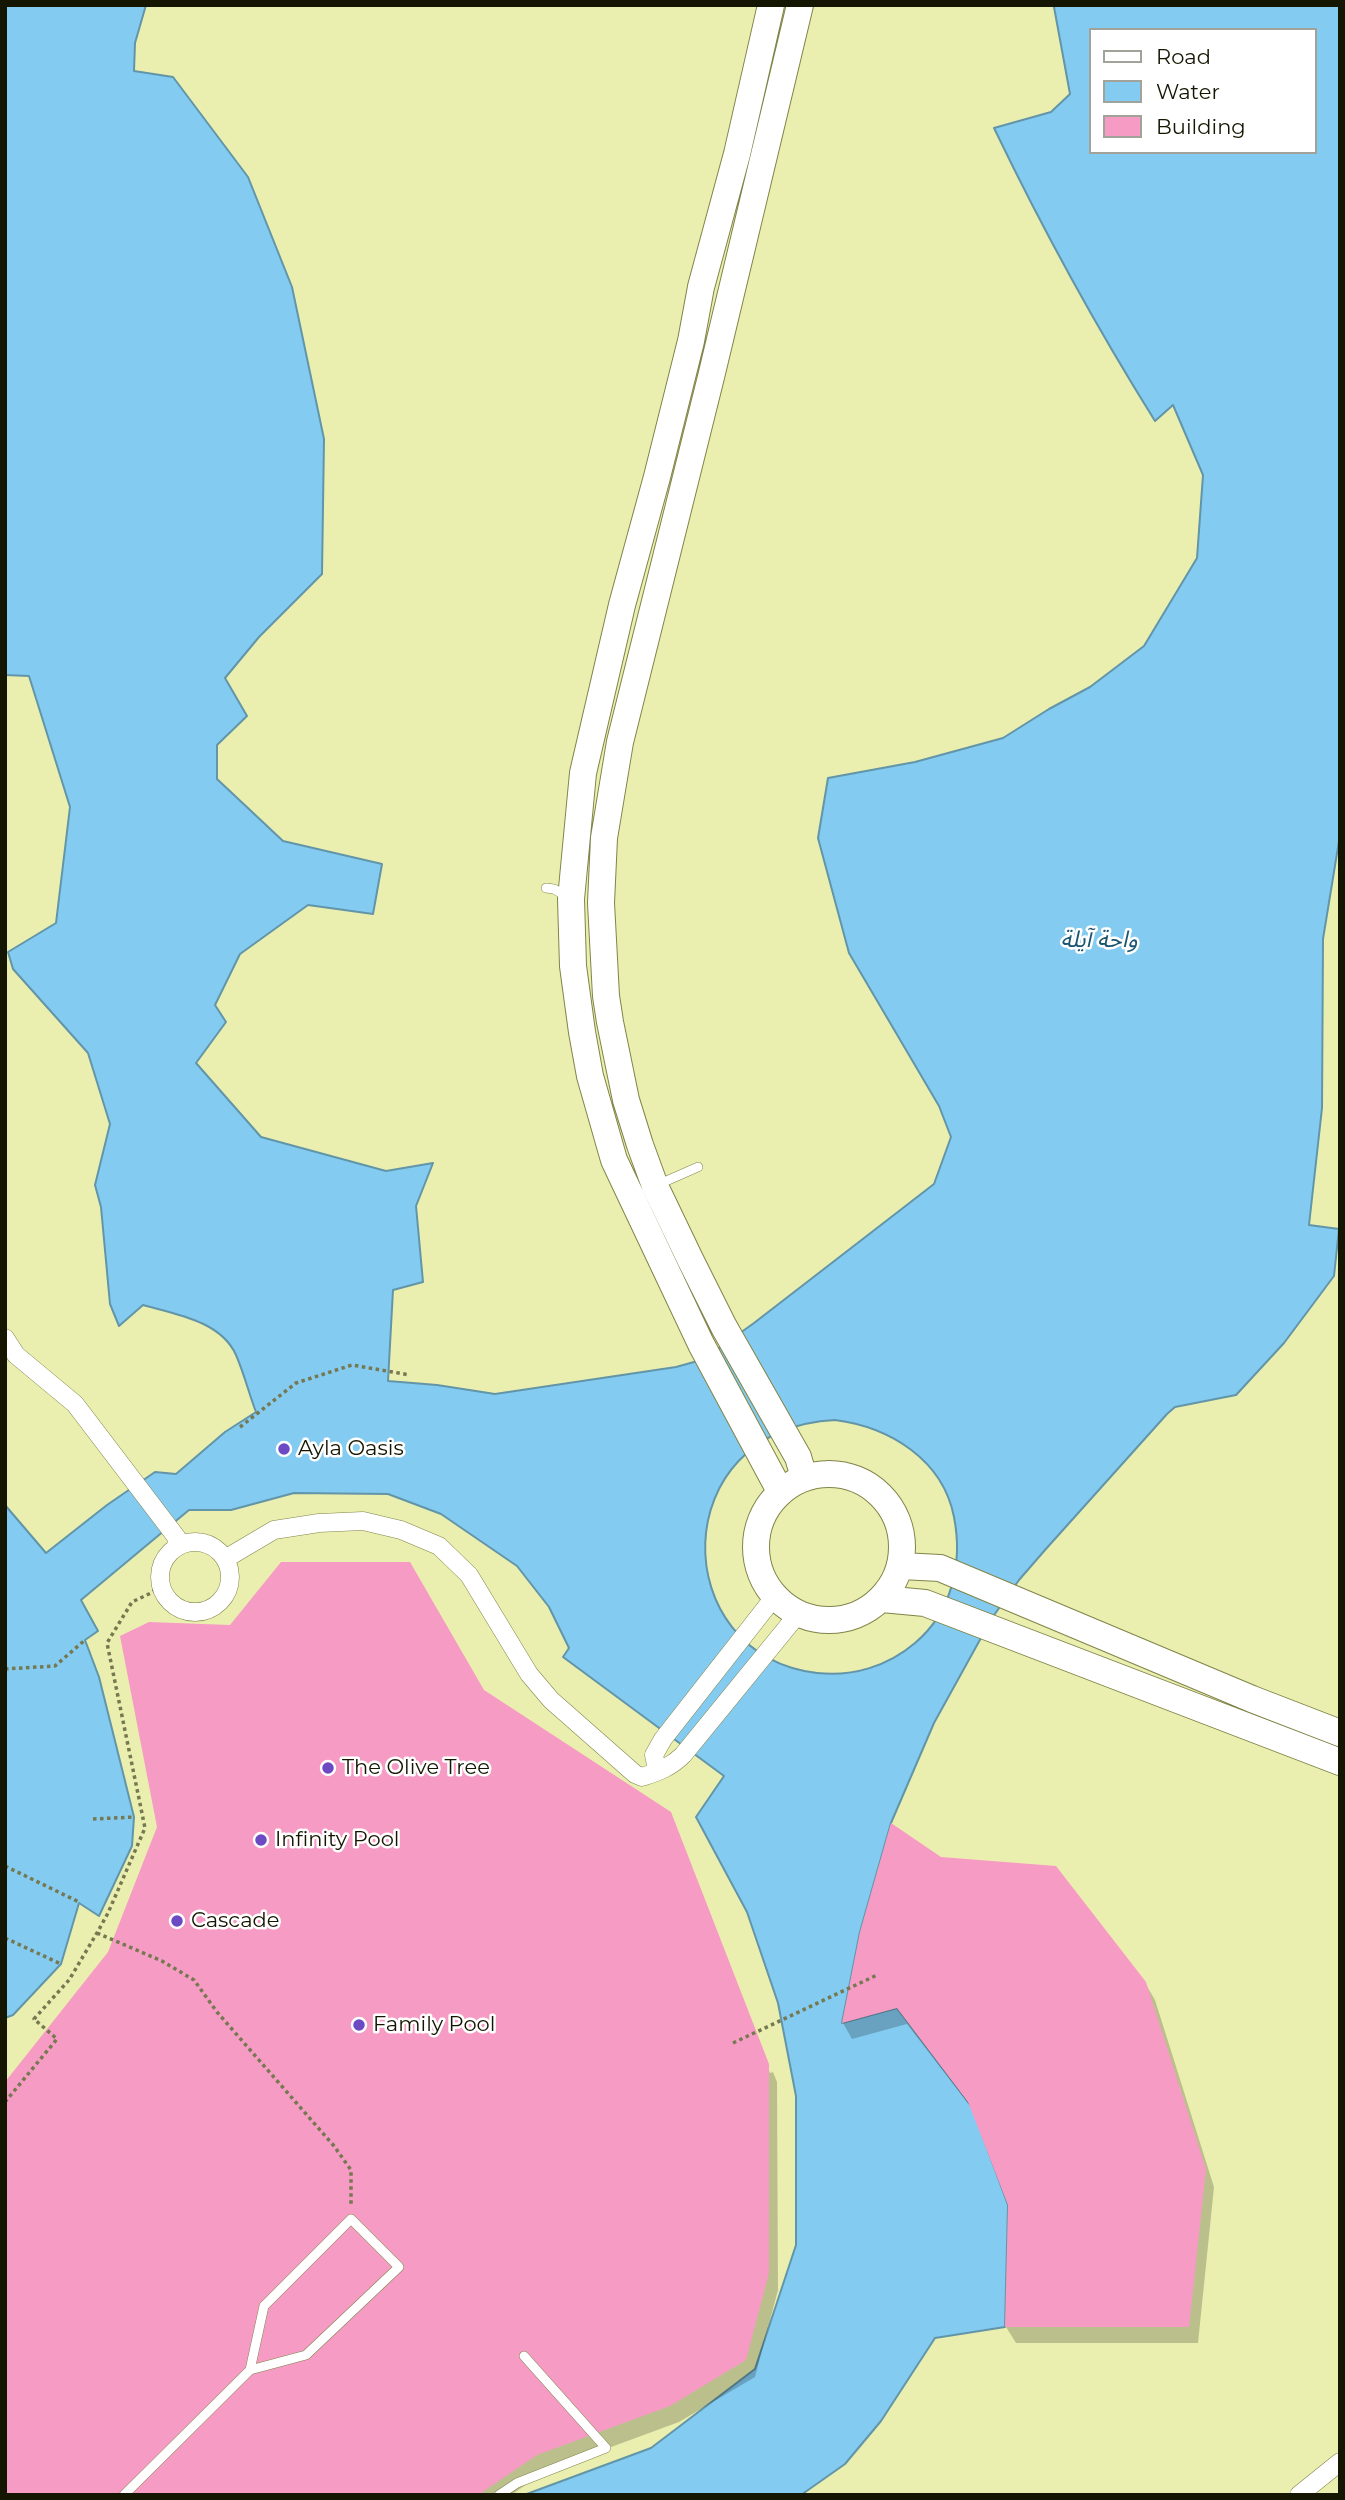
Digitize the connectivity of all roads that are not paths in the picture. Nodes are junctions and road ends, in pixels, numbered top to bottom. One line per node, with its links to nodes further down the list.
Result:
1 (771, 5): 4 (street)
2 (800, 5): 6 (street)
3 (547, 888): 4 (lane)
4 (571, 899): 7 (street)
5 (698, 1167): 6 (lane)
6 (655, 1186): 7 (lane); 9 (street)
7 (629, 1195): 10 (street)
8 (5, 1338): 11 (street)
9 (801, 1467): 10 (street); 13 (street)
10 (777, 1484): 16 (street)
11 (176, 1543): 12 (street); 12 (street)
12 (225, 1559): 21 (street)
13 (901, 1566): 14 (street); 15 (street)
14 (882, 1599): 17 (street); 18 (street)
15 (1027, 1603): 18 (street); 19 (street)
16 (769, 1604): 17 (street); 21 (street)
17 (792, 1620): 21 (street)
18 (1011, 1636): 20 (street)
19 (1340, 1733)
20 (1340, 1762)
21 (657, 1770)
22 (524, 2356): 26 (lane)
23 (250, 2370): 23 (lane); 25 (lane)
24 (1340, 2462): 27 (street)
25 (124, 2495)
26 (499, 2495)
27 (1299, 2495)

